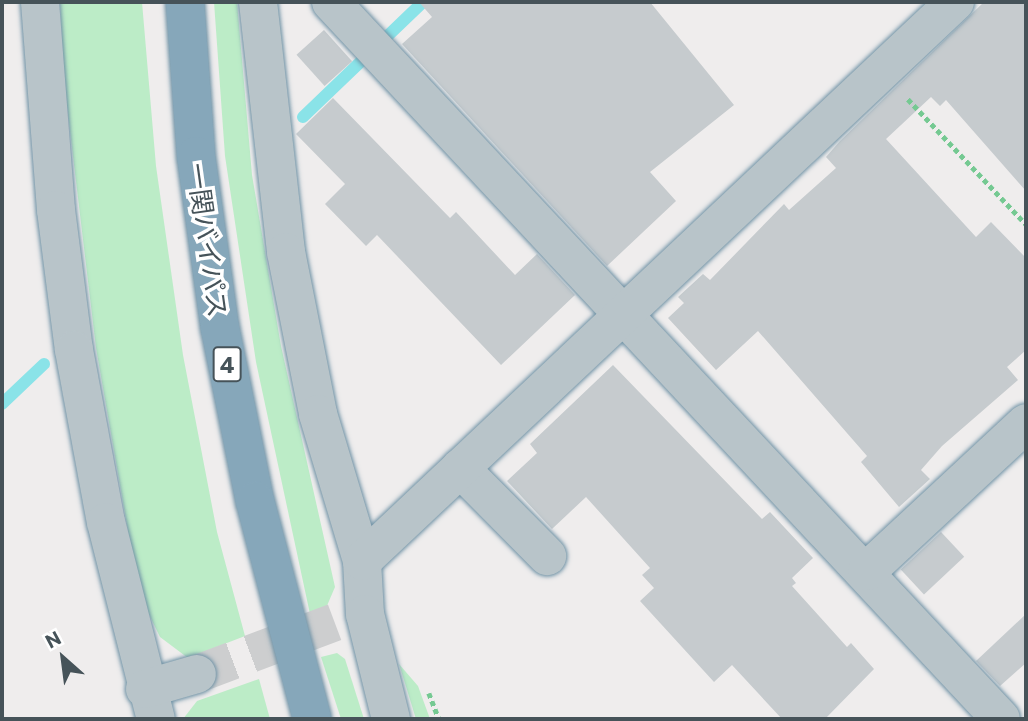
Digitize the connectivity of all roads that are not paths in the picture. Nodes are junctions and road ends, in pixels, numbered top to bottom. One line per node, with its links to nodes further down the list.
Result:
1 (40, 2): 13 (street)
2 (185, 2): 14 (highway, 一関バイパス / 4)
3 (258, 2): 10 (street)
4 (331, 2): 6 (street)
5 (955, 2): 6 (street)
6 (622, 312): 8 (street); 11 (street)
7 (1026, 423): 11 (street)
8 (460, 468): 9 (street); 10 (street)
9 (547, 556)
10 (362, 561): 15 (street)
11 (867, 571): 16 (street)
12 (197, 674): 13 (street)
13 (150, 704)
14 (312, 719)
15 (391, 719)
16 (1001, 719)

